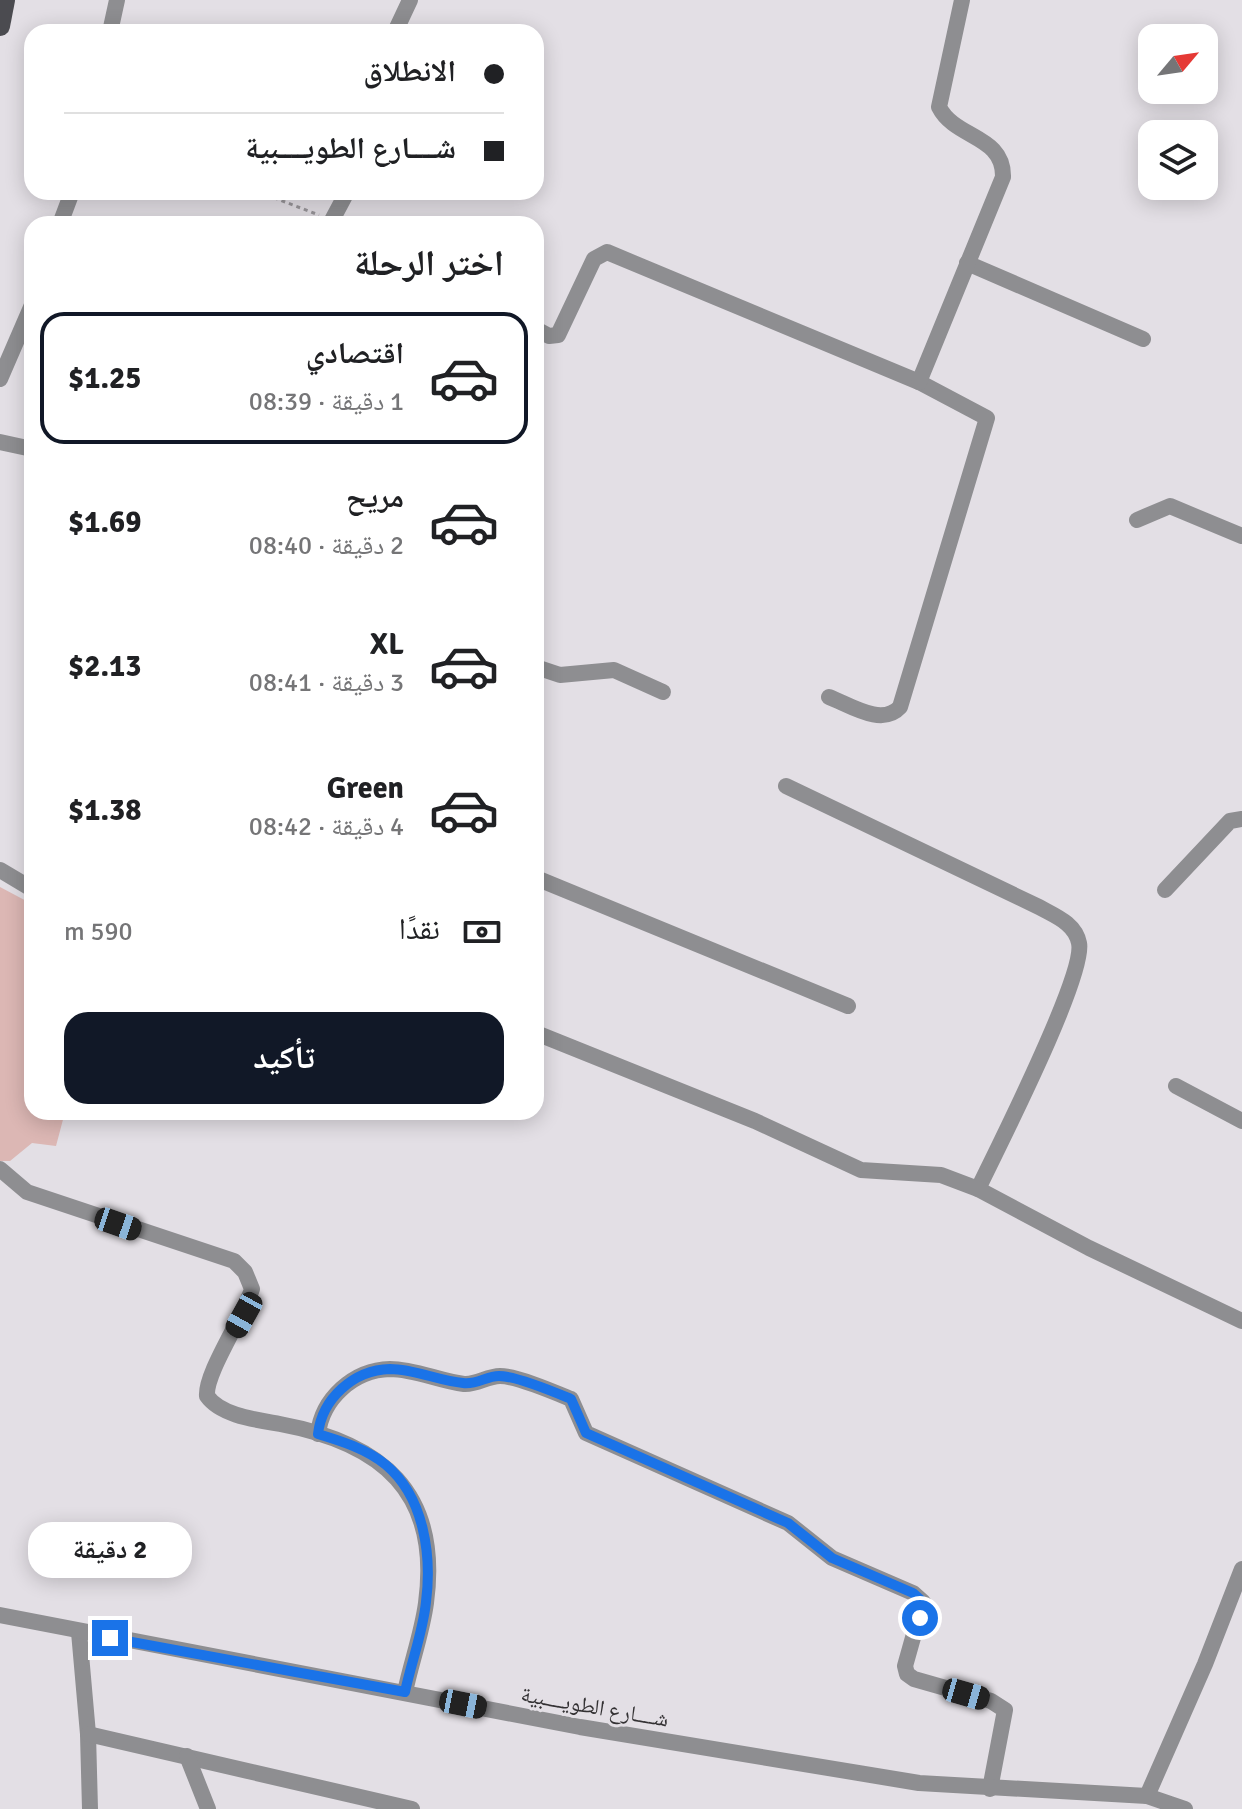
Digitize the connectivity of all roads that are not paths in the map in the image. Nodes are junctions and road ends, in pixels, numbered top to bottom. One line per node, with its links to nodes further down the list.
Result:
1 (5, 0): 7 (main road)
2 (117, 0): 5 (street)
3 (410, 0): 6 (street)
4 (962, 0): 8 (street)
5 (112, 24)
6 (399, 24)
7 (0, 26)
8 (967, 263): 11 (street); 13 (street)
9 (24, 324): 12 (street)
10 (544, 333): 13 (street)
11 (1143, 339)
12 (0, 379)
13 (919, 382): 20 (street)
14 (0, 442): 15 (street)
15 (24, 447)
16 (1137, 520): 17 (street)
17 (1242, 536)
18 (544, 670): 19 (street)
19 (663, 692)
20 (829, 697)
21 (786, 786): 32 (street)
22 (1242, 819): 26 (street)
23 (0, 870): 25 (street)
24 (544, 881): 27 (street)
25 (24, 884)
26 (1165, 890)
27 (848, 1006)
28 (544, 1036): 32 (street)
29 (1176, 1086): 30 (street)
30 (1242, 1121)
31 (0, 1169): 34 (street)
32 (978, 1189): 33 (street)
33 (1242, 1321)
34 (318, 1434): 38 (street); 41 (street)
35 (1242, 1569): 42 (street)
36 (0, 1615): 37 (street, شــــارع الطويــــبية)
37 (79, 1632): 38 (street, شــــارع الطويــــبية); 39 (street)
38 (405, 1692): 41 (street, شــــارع الطويــــبية)
39 (88, 1734): 40 (street); 43 (street)
40 (187, 1756): 44 (street); 45 (street)
41 (990, 1789): 42 (street, شــــارع الطويــــبية)
42 (1147, 1796): 46 (street, شــــارع الطويــــبية)
43 (90, 1809)
44 (208, 1809)
45 (412, 1809)
46 (1185, 1809)

